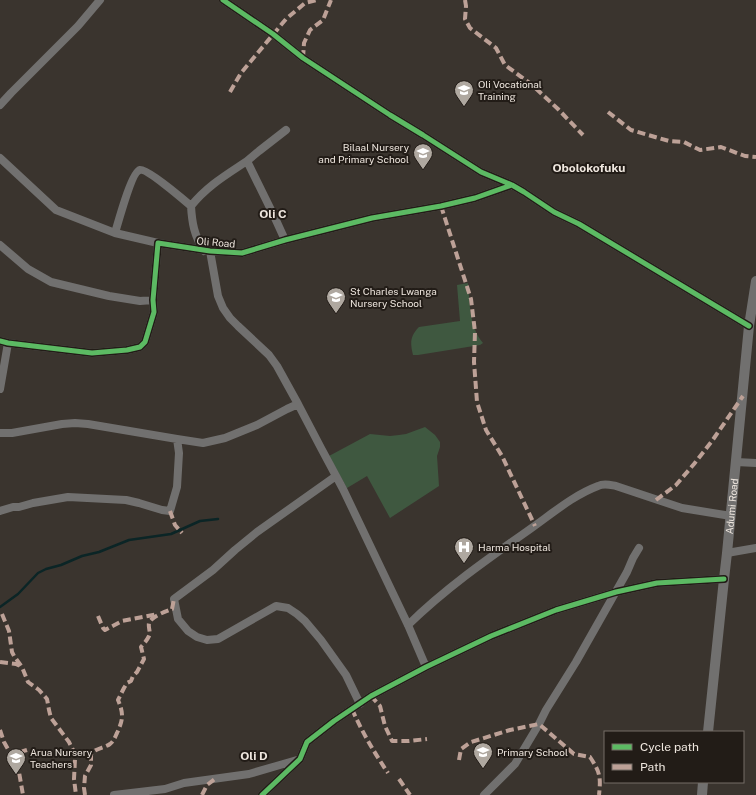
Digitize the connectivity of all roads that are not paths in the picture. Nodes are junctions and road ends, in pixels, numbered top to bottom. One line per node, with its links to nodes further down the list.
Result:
1 (100, 0): 3 (street)
2 (223, 0): 7 (street)
3 (0, 105)
4 (286, 130): 6 (street)
5 (0, 158): 9 (street, Oli Road)
6 (247, 161): 8 (street); 10 (street)
7 (512, 185): 10 (street, Oli Road); 16 (street)
8 (191, 206): 9 (street); 13 (street)
9 (115, 233): 11 (street, Oli Road)
10 (285, 240): 13 (street, Oli Road)
11 (158, 243): 13 (street, Oli Road); 15 (street)
12 (0, 245): 15 (street)
13 (207, 251): 19 (street)
14 (756, 281): 16 (main road, Adumi Road)
15 (153, 300): 17 (street)
16 (749, 326): 22 (main road, Adumi Road)
17 (4, 342): 18 (street)
18 (0, 389)
19 (298, 404): 21 (street); 24 (street)
20 (0, 433): 21 (street)
21 (177, 439): 25 (street)
22 (736, 462): 23 (street); 26 (main road, Adumi Road)
23 (756, 463)
24 (336, 476): 32 (street); 34 (street)
25 (0, 511)
26 (731, 516): 29 (main road, Adumi Road); 32 (street)
27 (640, 548): 31 (street)
28 (756, 548): 29 (street)
29 (728, 553): 30 (main road, Adumi Road)
30 (724, 579): 31 (street); 35 (main road, Adumi Road)
31 (616, 592): 33 (street); 40 (street)
32 (408, 625): 33 (street)
33 (426, 667): 34 (street)
34 (360, 704): 36 (street)
35 (708, 731)
36 (300, 759): 38 (street); 39 (street)
37 (703, 783): 41 (main road)
38 (114, 795)
39 (262, 795)
40 (484, 795)
41 (702, 795)

